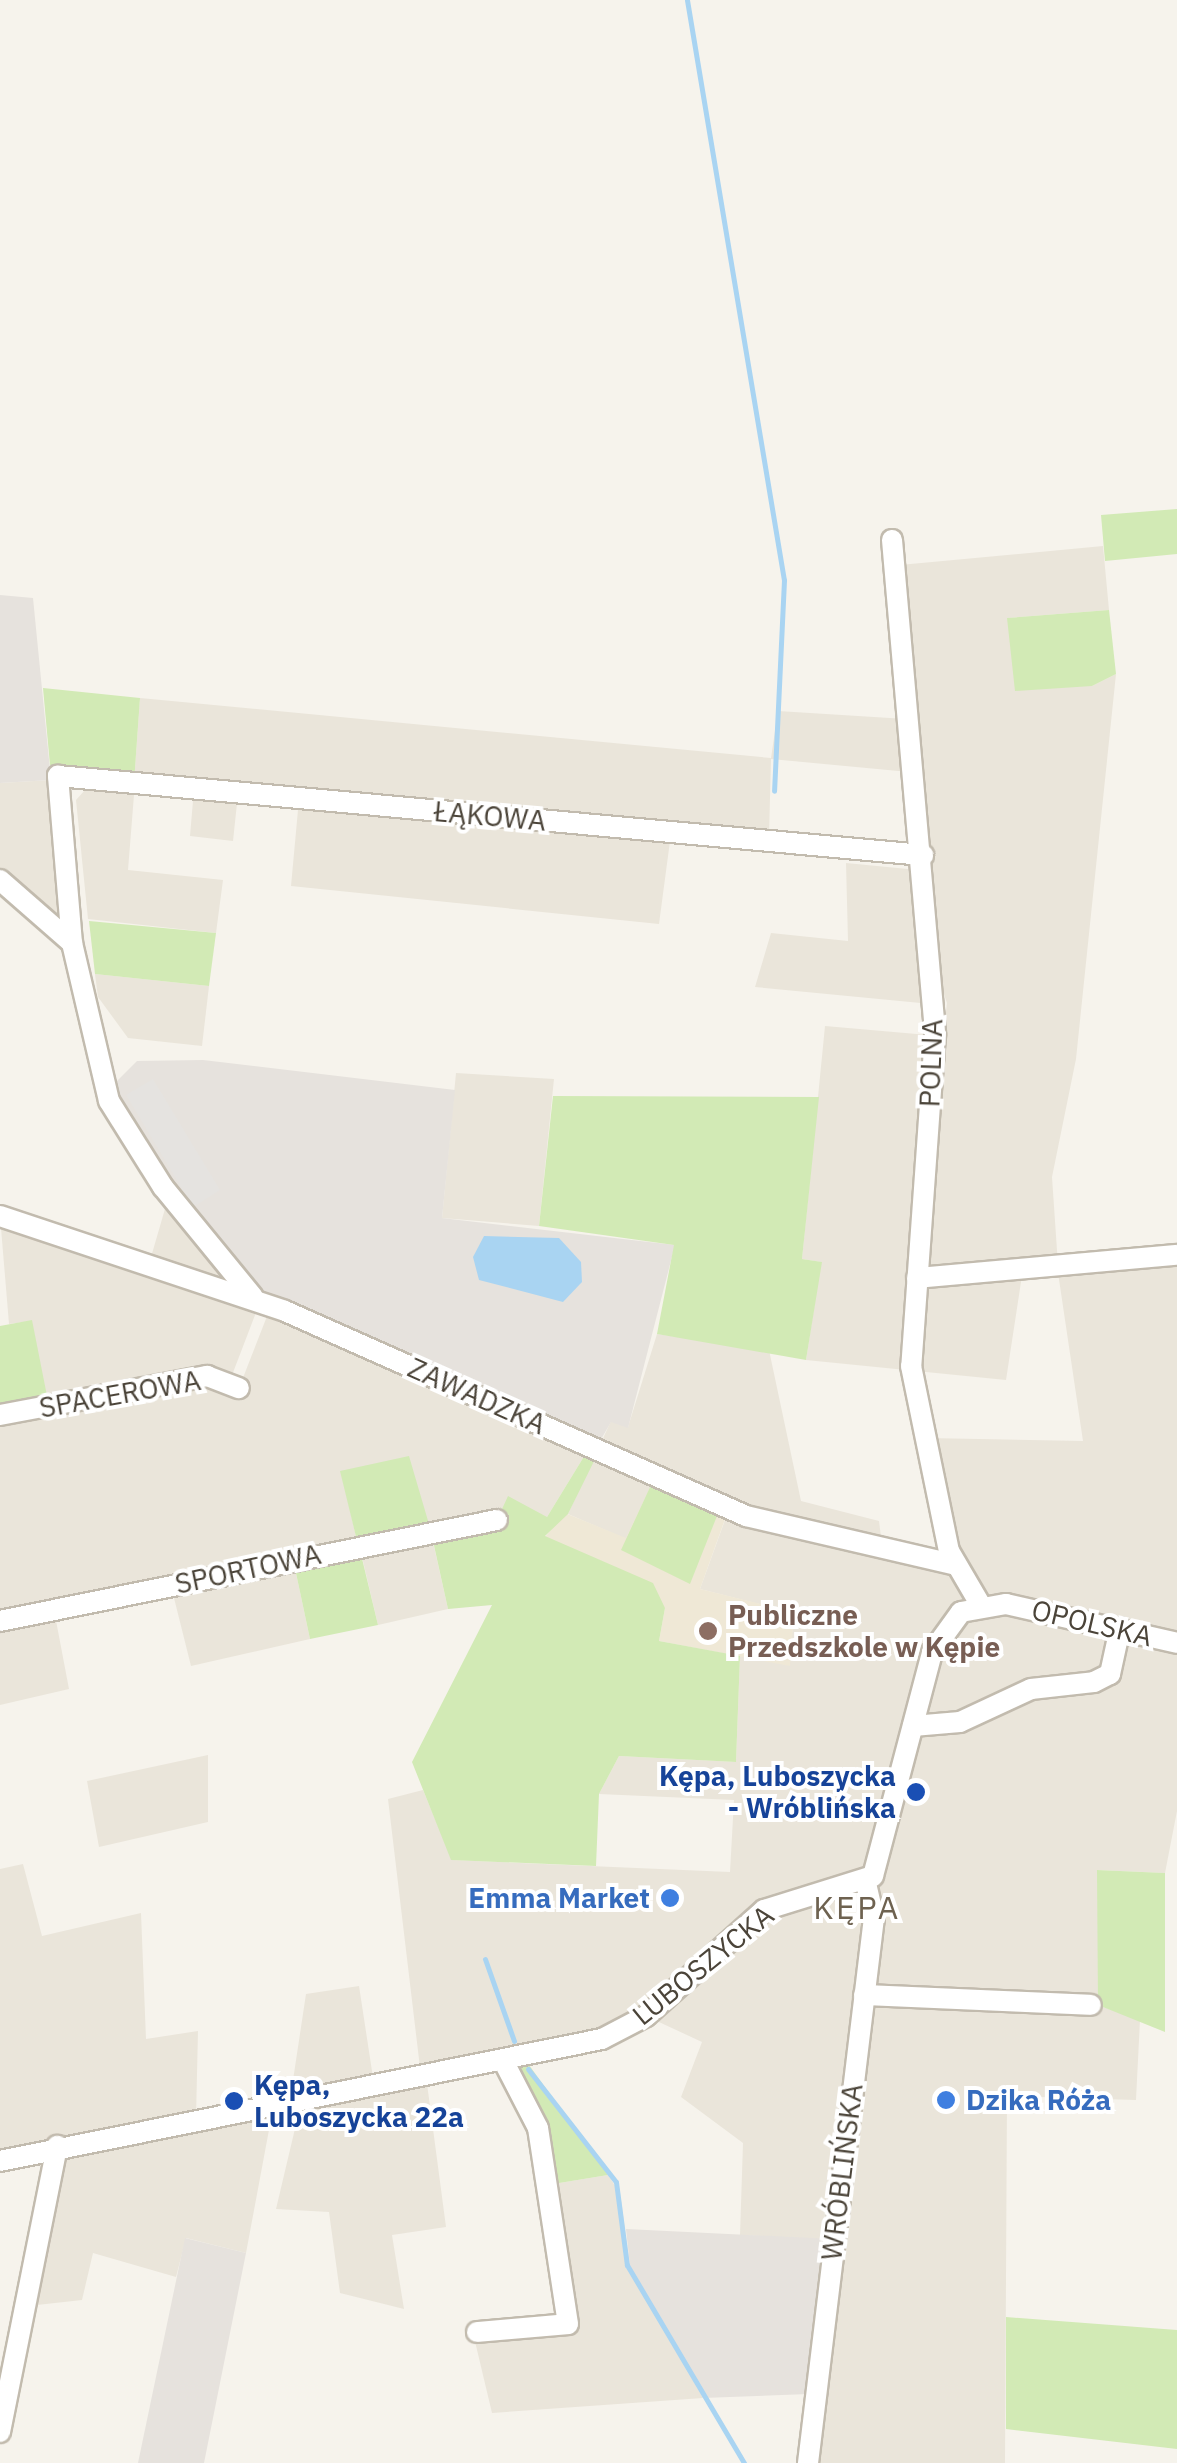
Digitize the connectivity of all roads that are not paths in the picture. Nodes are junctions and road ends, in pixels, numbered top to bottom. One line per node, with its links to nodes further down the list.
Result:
1 (892, 540): 2 (street, POLNA)
2 (923, 855): 4 (street, ŁĄKOWA); 7 (street, POLNA)
3 (0, 880): 4 (street)
4 (72, 942): 8 (street)
5 (0, 1216): 8 (street, ZAWADZKA)
6 (1177, 1255): 7 (street)
7 (917, 1278): 12 (street, POLNA)
8 (255, 1300): 12 (street, ZAWADZKA)
9 (239, 1388): 10 (street, SPACEROWA)
10 (0, 1415)
11 (497, 1520): 14 (street, SPORTOWA)
12 (960, 1572): 13 (street, POLNA)
13 (980, 1604): 15 (street, OPOLSKA); 17 (street)
14 (0, 1621)
15 (1120, 1628): 16 (street, OPOLSKA); 17 (street)
16 (1177, 1643)
17 (913, 1726): 18 (street)
18 (866, 1883): 19 (street, WRÓBLIŃSKA); 21 (street, LUBOSZYCKA)
19 (864, 1995): 20 (street); 26 (street, WRÓBLIŃSKA)
20 (1090, 2005)
21 (504, 2062): 22 (street, LUBOSZYCKA); 24 (street)
22 (57, 2146): 23 (street, LUBOSZYCKA); 25 (street)
23 (0, 2160)
24 (477, 2332)
25 (0, 2431)
26 (808, 2463)

